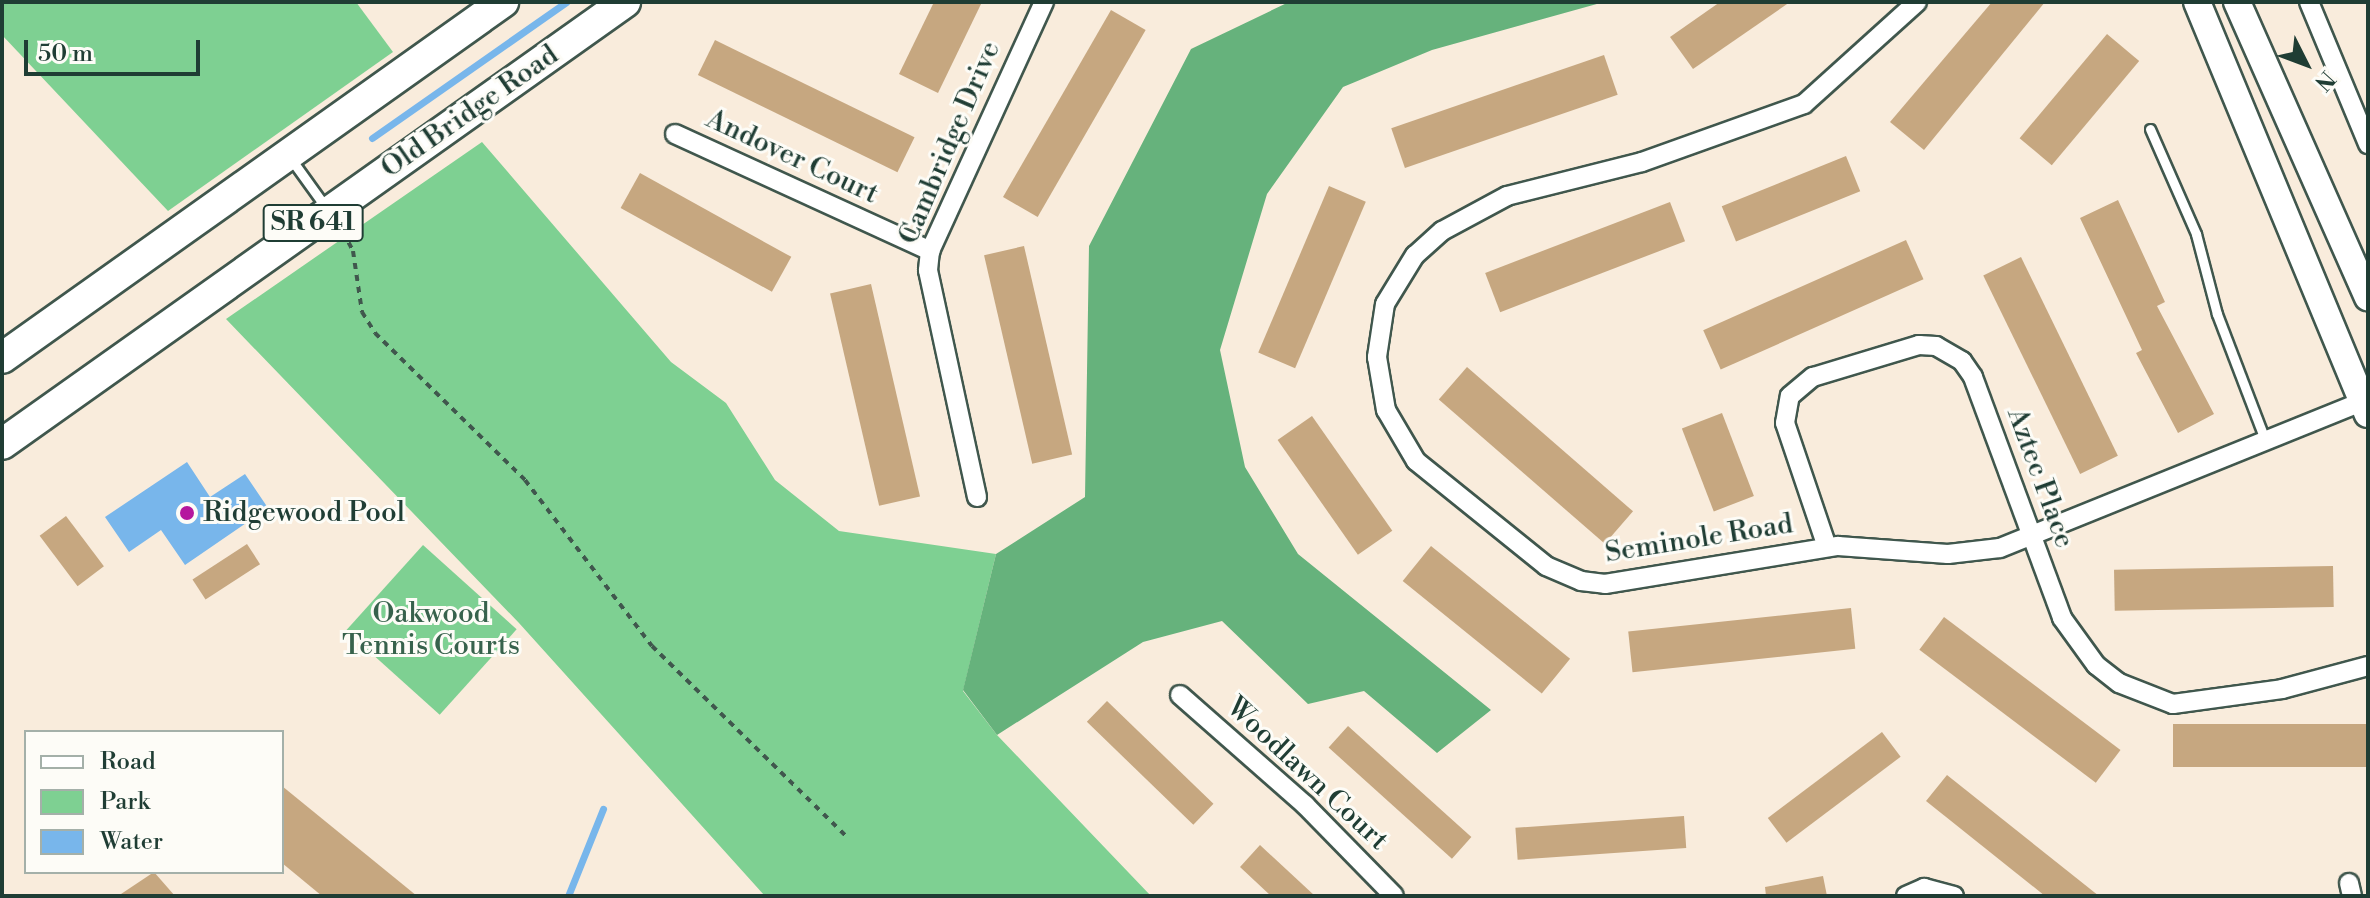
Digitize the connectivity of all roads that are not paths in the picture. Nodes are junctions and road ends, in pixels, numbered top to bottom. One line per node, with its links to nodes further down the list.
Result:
1 (503, 2): 11 (main road, SR 641)
2 (625, 2): 12 (main road, Old Bridge Road / SR 641)
3 (1044, 2): 13 (street, Cambridge Drive)
4 (1917, 2): 21 (street, Seminole Road)
5 (2197, 2): 16 (street)
6 (2237, 2): 14 (street)
7 (2309, 2): 10 (street)
8 (2150, 129): 17 (lane)
9 (675, 134): 13 (street, Andover Court)
10 (2368, 144)
11 (288, 155): 12 (lane); 15 (main road, SR 641)
12 (329, 211): 18 (main road, Old Bridge Road / SR 641)
13 (930, 251): 19 (street, Cambridge Drive)
14 (2368, 297)
15 (2, 358)
16 (2366, 405): 17 (street, Seminole Road)
17 (2266, 442): 20 (street, Seminole Road)
18 (2, 444)
19 (977, 497)
20 (2032, 536): 21 (street, Seminole Road); 21 (street, Aztec Place); 22 (street, Aztec Place)
21 (1827, 547)
22 (2368, 666)
23 (1180, 695): 24 (street, Woodlawn Court)
24 (1394, 896)
25 (1906, 896): 26 (street)
26 (1954, 896)

